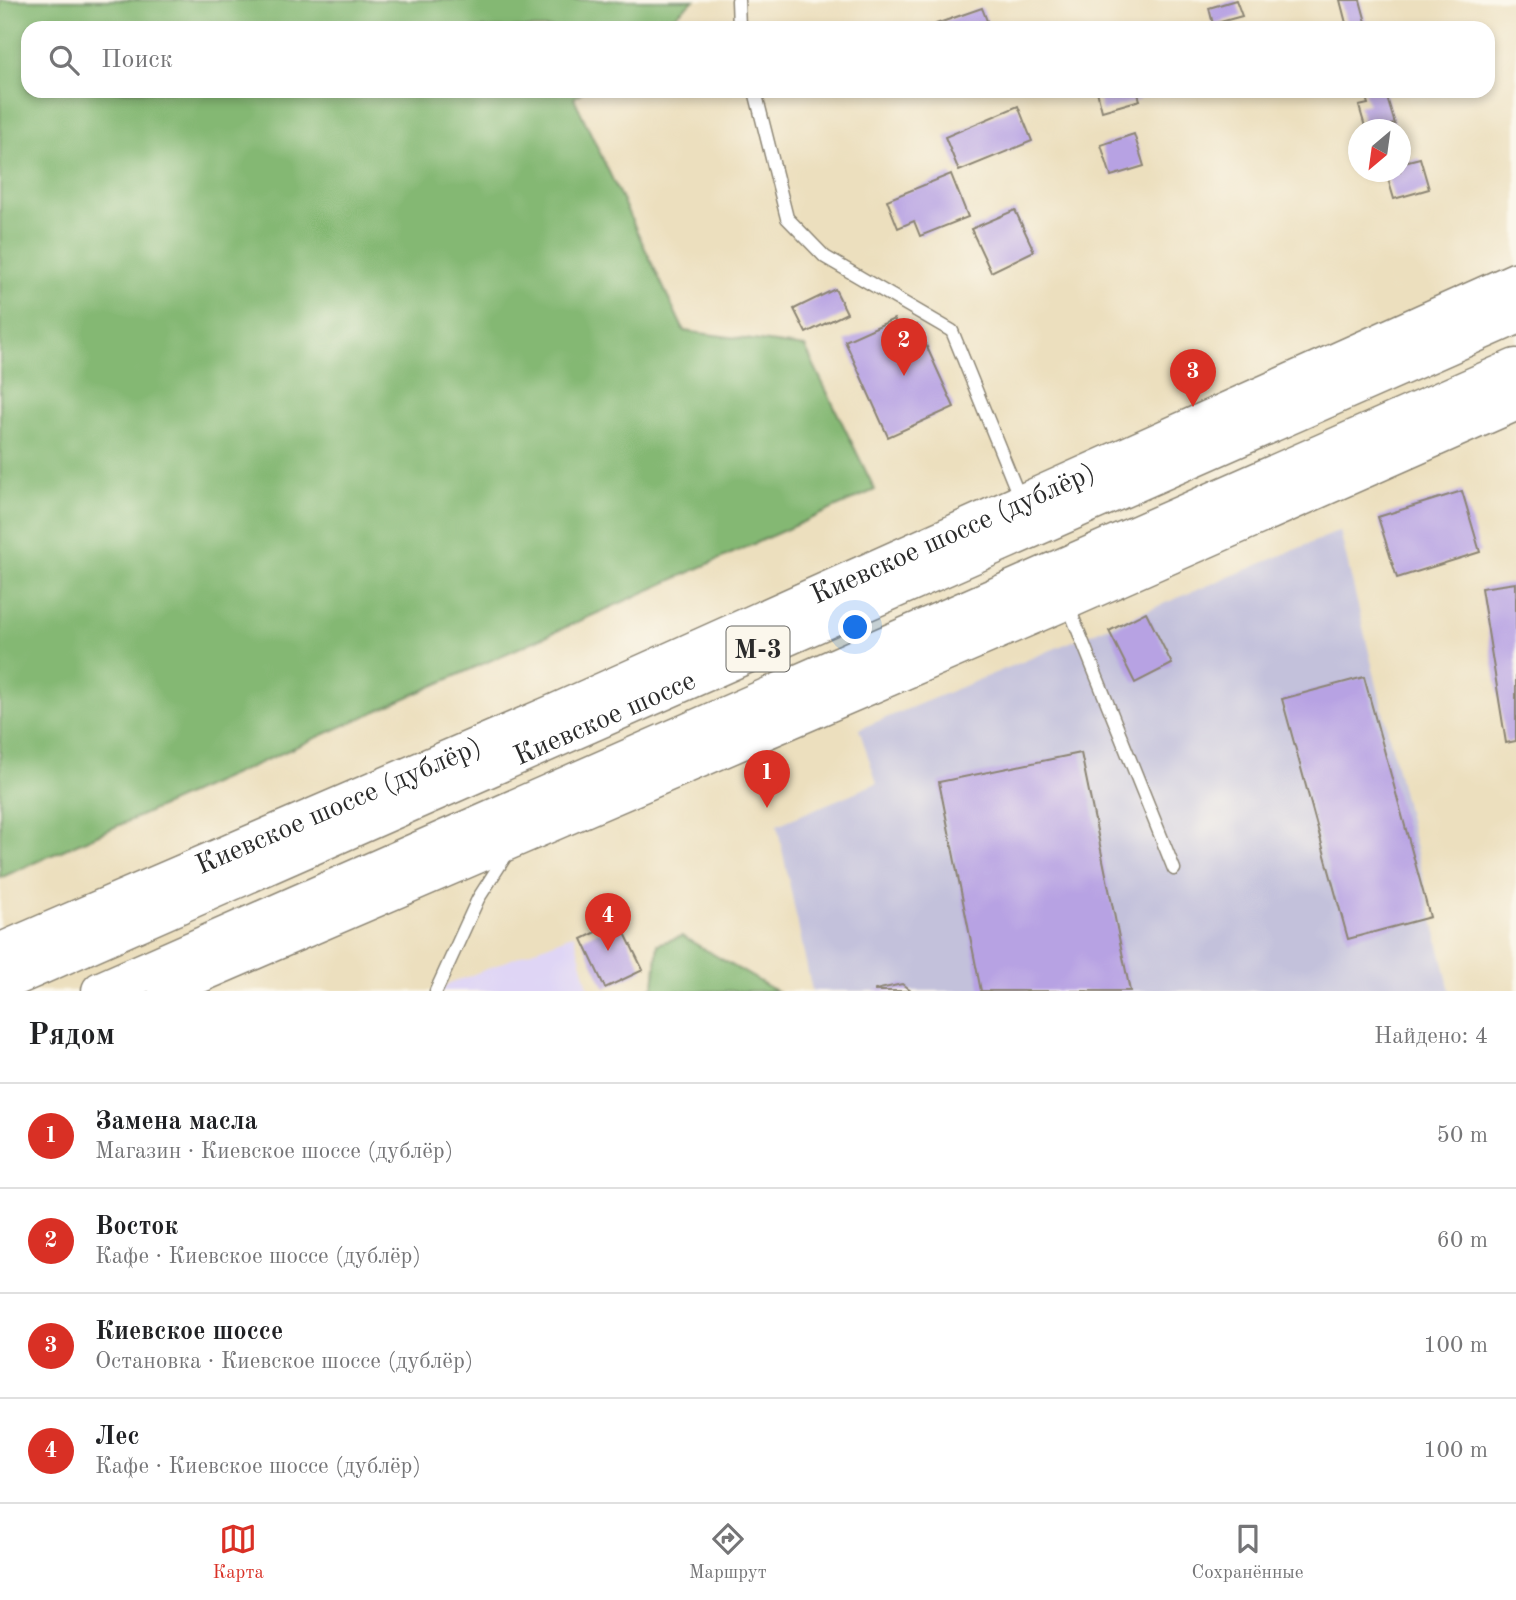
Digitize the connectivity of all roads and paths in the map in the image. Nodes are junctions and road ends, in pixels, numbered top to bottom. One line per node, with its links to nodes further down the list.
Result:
1 (738, 0): 2 (lane)
2 (739, 21)
3 (757, 98): 8 (lane)
4 (1516, 279): 8 (main road, Киевское шоссе (дублёр))
5 (1516, 314): 13 (highway, Киевское шоссе / М-3)
6 (1516, 368): 14 (highway, Киевское шоссе / М-3)
7 (1516, 404): 9 (main road)
8 (1021, 501): 12 (main road, Киевское шоссе (дублёр))
9 (1066, 603): 10 (main road); 11 (lane)
10 (514, 841): 15 (main road); 16 (lane)
11 (1174, 869)
12 (0, 950)
13 (0, 984)
14 (101, 991)
15 (164, 991)
16 (436, 991)

